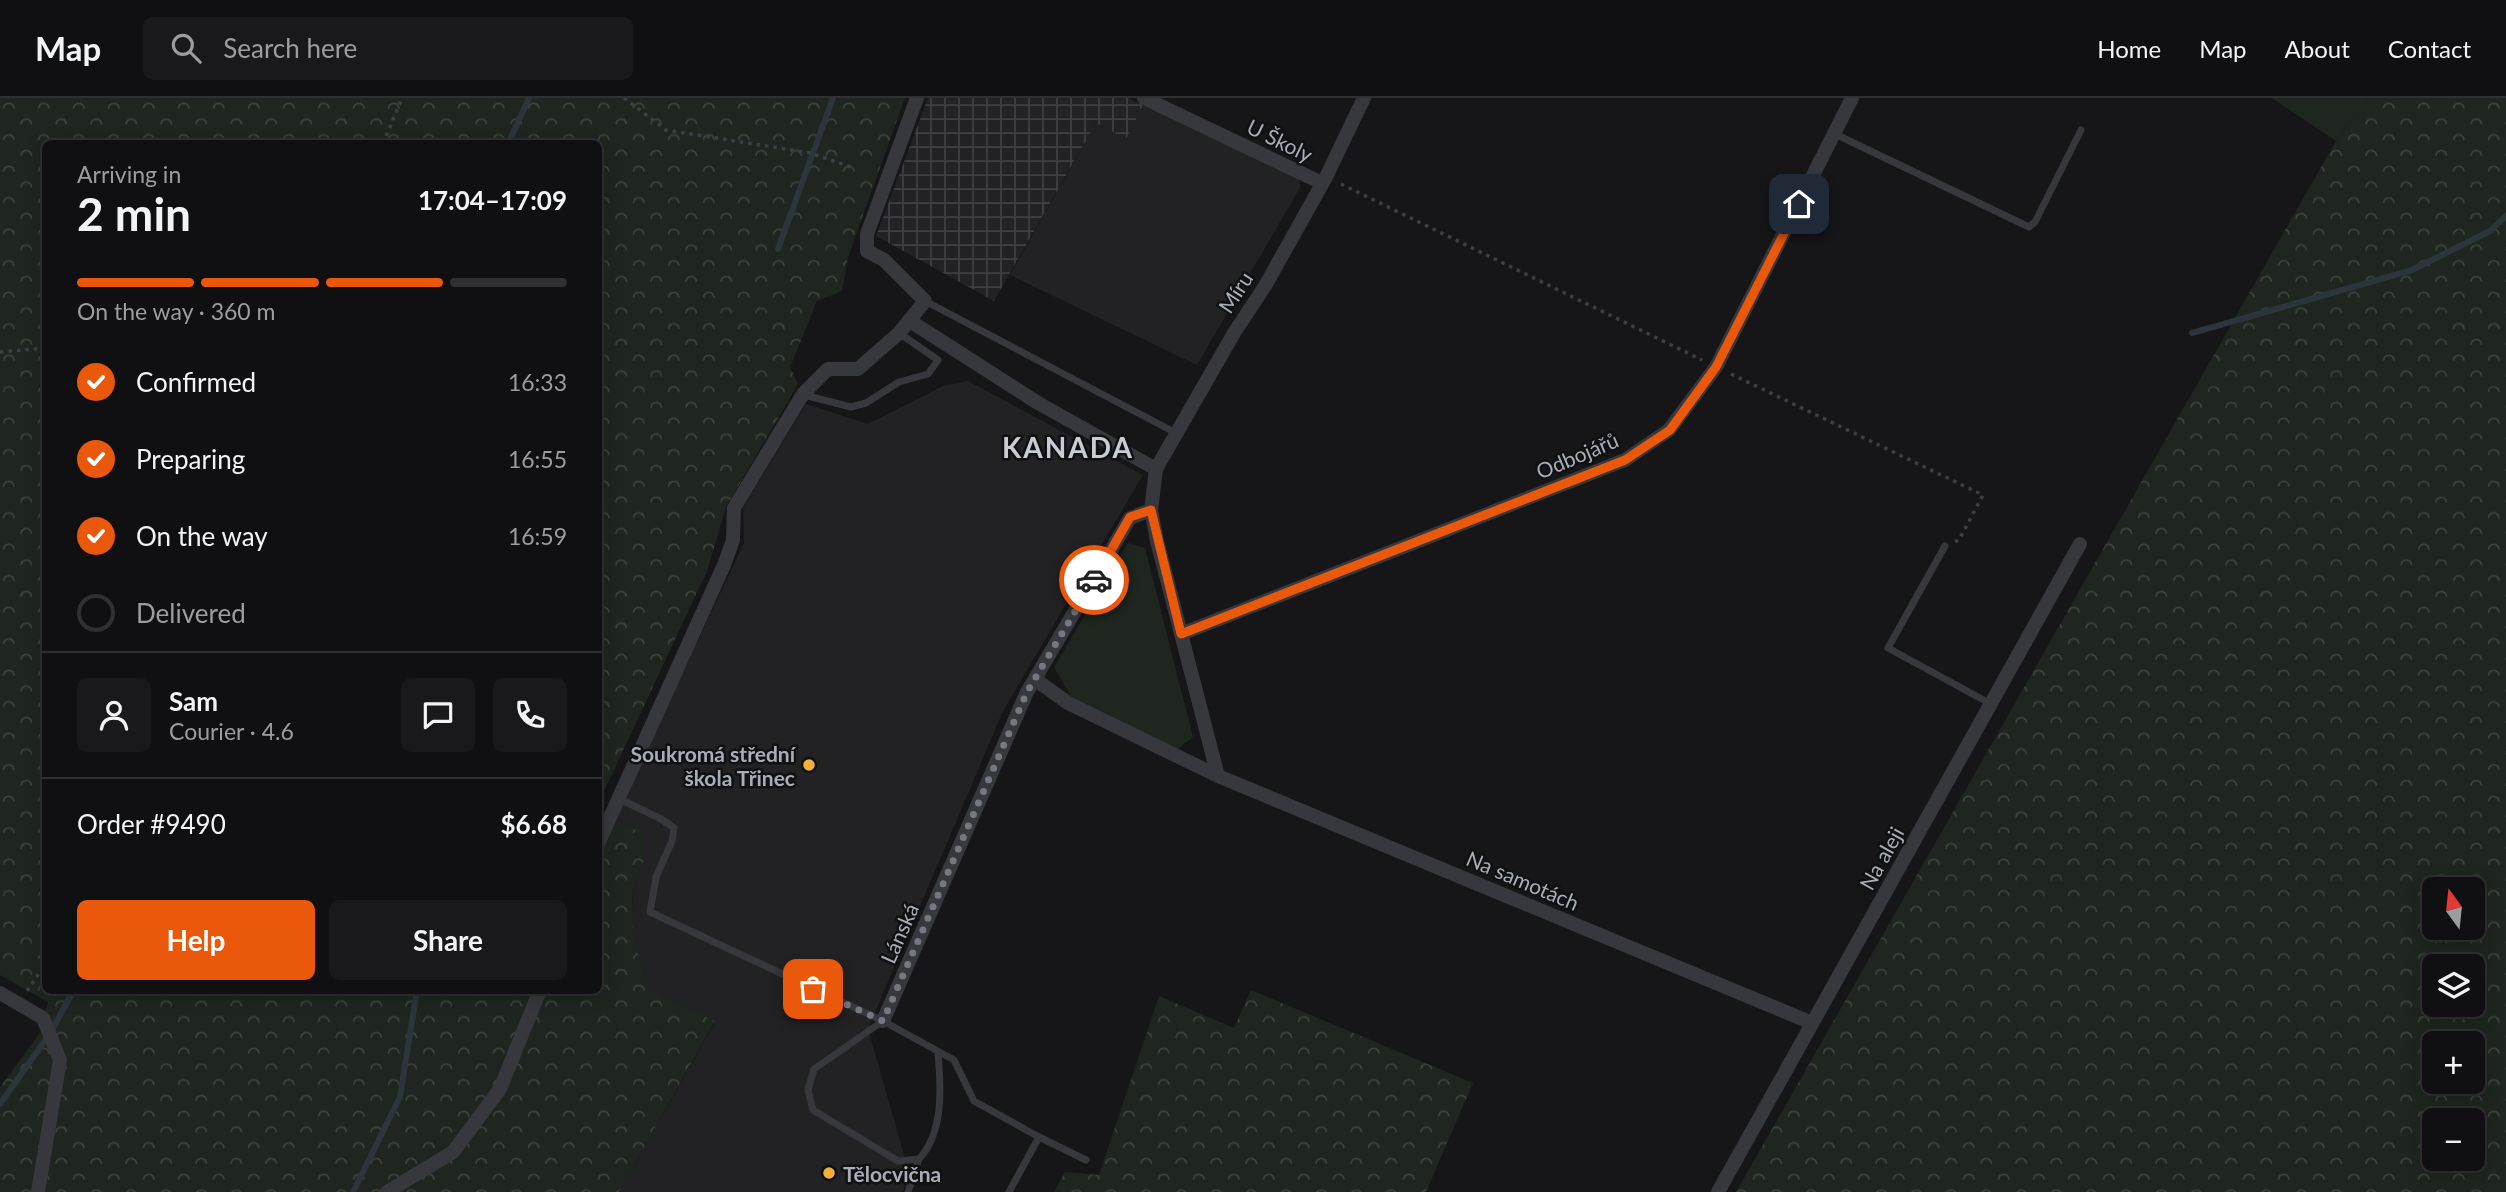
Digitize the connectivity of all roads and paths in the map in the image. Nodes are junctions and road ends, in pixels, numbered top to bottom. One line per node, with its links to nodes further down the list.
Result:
1 (402, 98): 9 (path)
2 (624, 98): 10 (path)
3 (917, 98): 12 (street)
4 (1144, 98): 11 (street, U Školy)
5 (1364, 98): 11 (street, Míru)
6 (1852, 98): 8 (street, Odbojářů)
7 (2081, 130): 8 (lane)
8 (1835, 134): 17 (street, Odbojářů)
9 (385, 140)
10 (851, 167)
11 (1324, 180): 17 (path); 19 (street, Míru)
12 (925, 301): 13 (street); 19 (lane)
13 (910, 321): 14 (street); 20 (street)
14 (899, 333): 18 (street); 18 (lane)
15 (42, 348): 16 (path)
16 (0, 352)
17 (1716, 367): 23 (path); 24 (street, Odbojářů)
18 (803, 394): 28 (street)
19 (1177, 433): 20 (street, Míru)
20 (1156, 470): 21 (street, Míru)
21 (1151, 510): 24 (street); 25 (street, Lánská)
22 (2081, 544): 26 (street, Na aleji)
23 (1945, 546): 26 (lane)
24 (1181, 634): 27 (street)
25 (1036, 680): 27 (street, Na samotách); 34 (street, Lánská)
26 (1991, 704): 35 (street, Na aleji)
27 (1219, 776): 35 (street, Na samotách)
28 (617, 797): 29 (street); 34 (lane)
29 (602, 834)
30 (42, 970): 33 (path)
31 (0, 993): 33 (street)
32 (538, 994): 41 (street)
33 (19, 1004): 40 (street)
34 (883, 1021): 36 (lane); 38 (lane)
35 (1812, 1023): 44 (street, Na aleji)
36 (938, 1052): 37 (lane); 38 (lane)
37 (1040, 1137): 39 (lane); 43 (lane)
38 (919, 1159): 42 (lane)
39 (1086, 1160)
40 (38, 1192)
41 (387, 1192)
42 (908, 1192)
43 (1009, 1192)
44 (1718, 1192)

